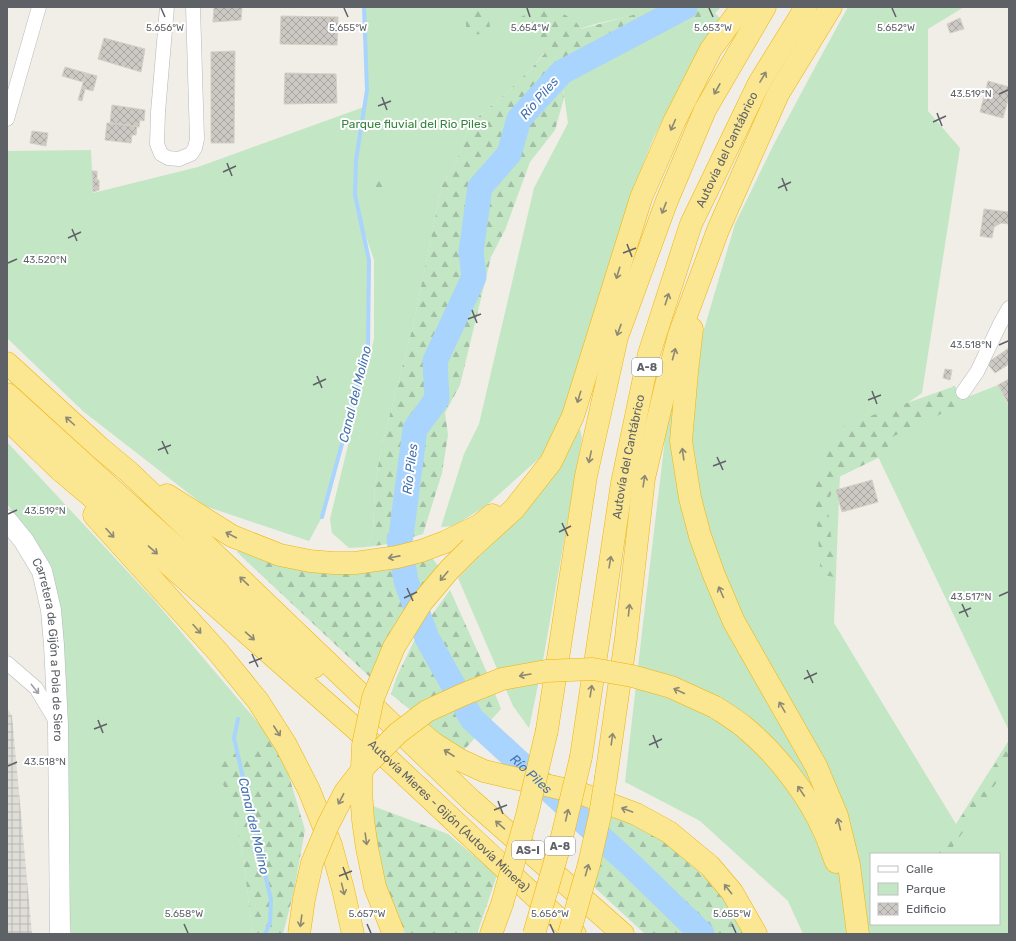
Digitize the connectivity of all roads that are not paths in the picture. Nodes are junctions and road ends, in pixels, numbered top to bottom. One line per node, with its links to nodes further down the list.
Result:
1 (39, 7): 8 (street)
2 (167, 7): 3 (street)
3 (193, 7)
4 (742, 7): 15 (highway, one-way to 15)
5 (765, 7): 28 (highway, one-way to 28, bridge)
6 (806, 7): 29 (highway, Autovía del Cantábrico / A-8, one-way to 6, bridge)
7 (831, 7): 9 (highway)
8 (7, 119)
9 (718, 230): 23 (highway, one-way to 9, bridge); 33 (highway, one-way to 9)
10 (1009, 308): 12 (street)
11 (7, 363): 17 (highway, one-way to 11)
12 (963, 392)
13 (7, 394): 19 (highway)
14 (7, 419): 16 (highway)
15 (551, 462): 17 (highway, one-way to 17); 27 (highway, one-way to 27, bridge)
16 (60, 470): 22 (highway, one-way to 22); 26 (highway, one-way to 26)
17 (129, 472): 19 (highway, one-way to 17)
18 (7, 520): 21 (street, Carretera de Gijón a Pola de Siero)
19 (263, 613): 22 (highway); 30 (highway, AS-I, one-way to 19); 31 (highway, one-way to 19, bridge)
20 (7, 663): 21 (street, one-way to 21)
21 (58, 725): 24 (street, Carretera de Gijón a Pola de Siero)
22 (357, 730): 23 (highway, Autovía Mieres - Gijón (Autovía Minera) / AS-I)
23 (570, 931)
24 (60, 934)
25 (300, 934): 32 (highway, one-way to 25, bridge)
26 (352, 934)
27 (394, 934)
28 (491, 934)
29 (534, 934)
30 (623, 934)
31 (756, 934)
32 (851, 934)
33 (858, 934)

